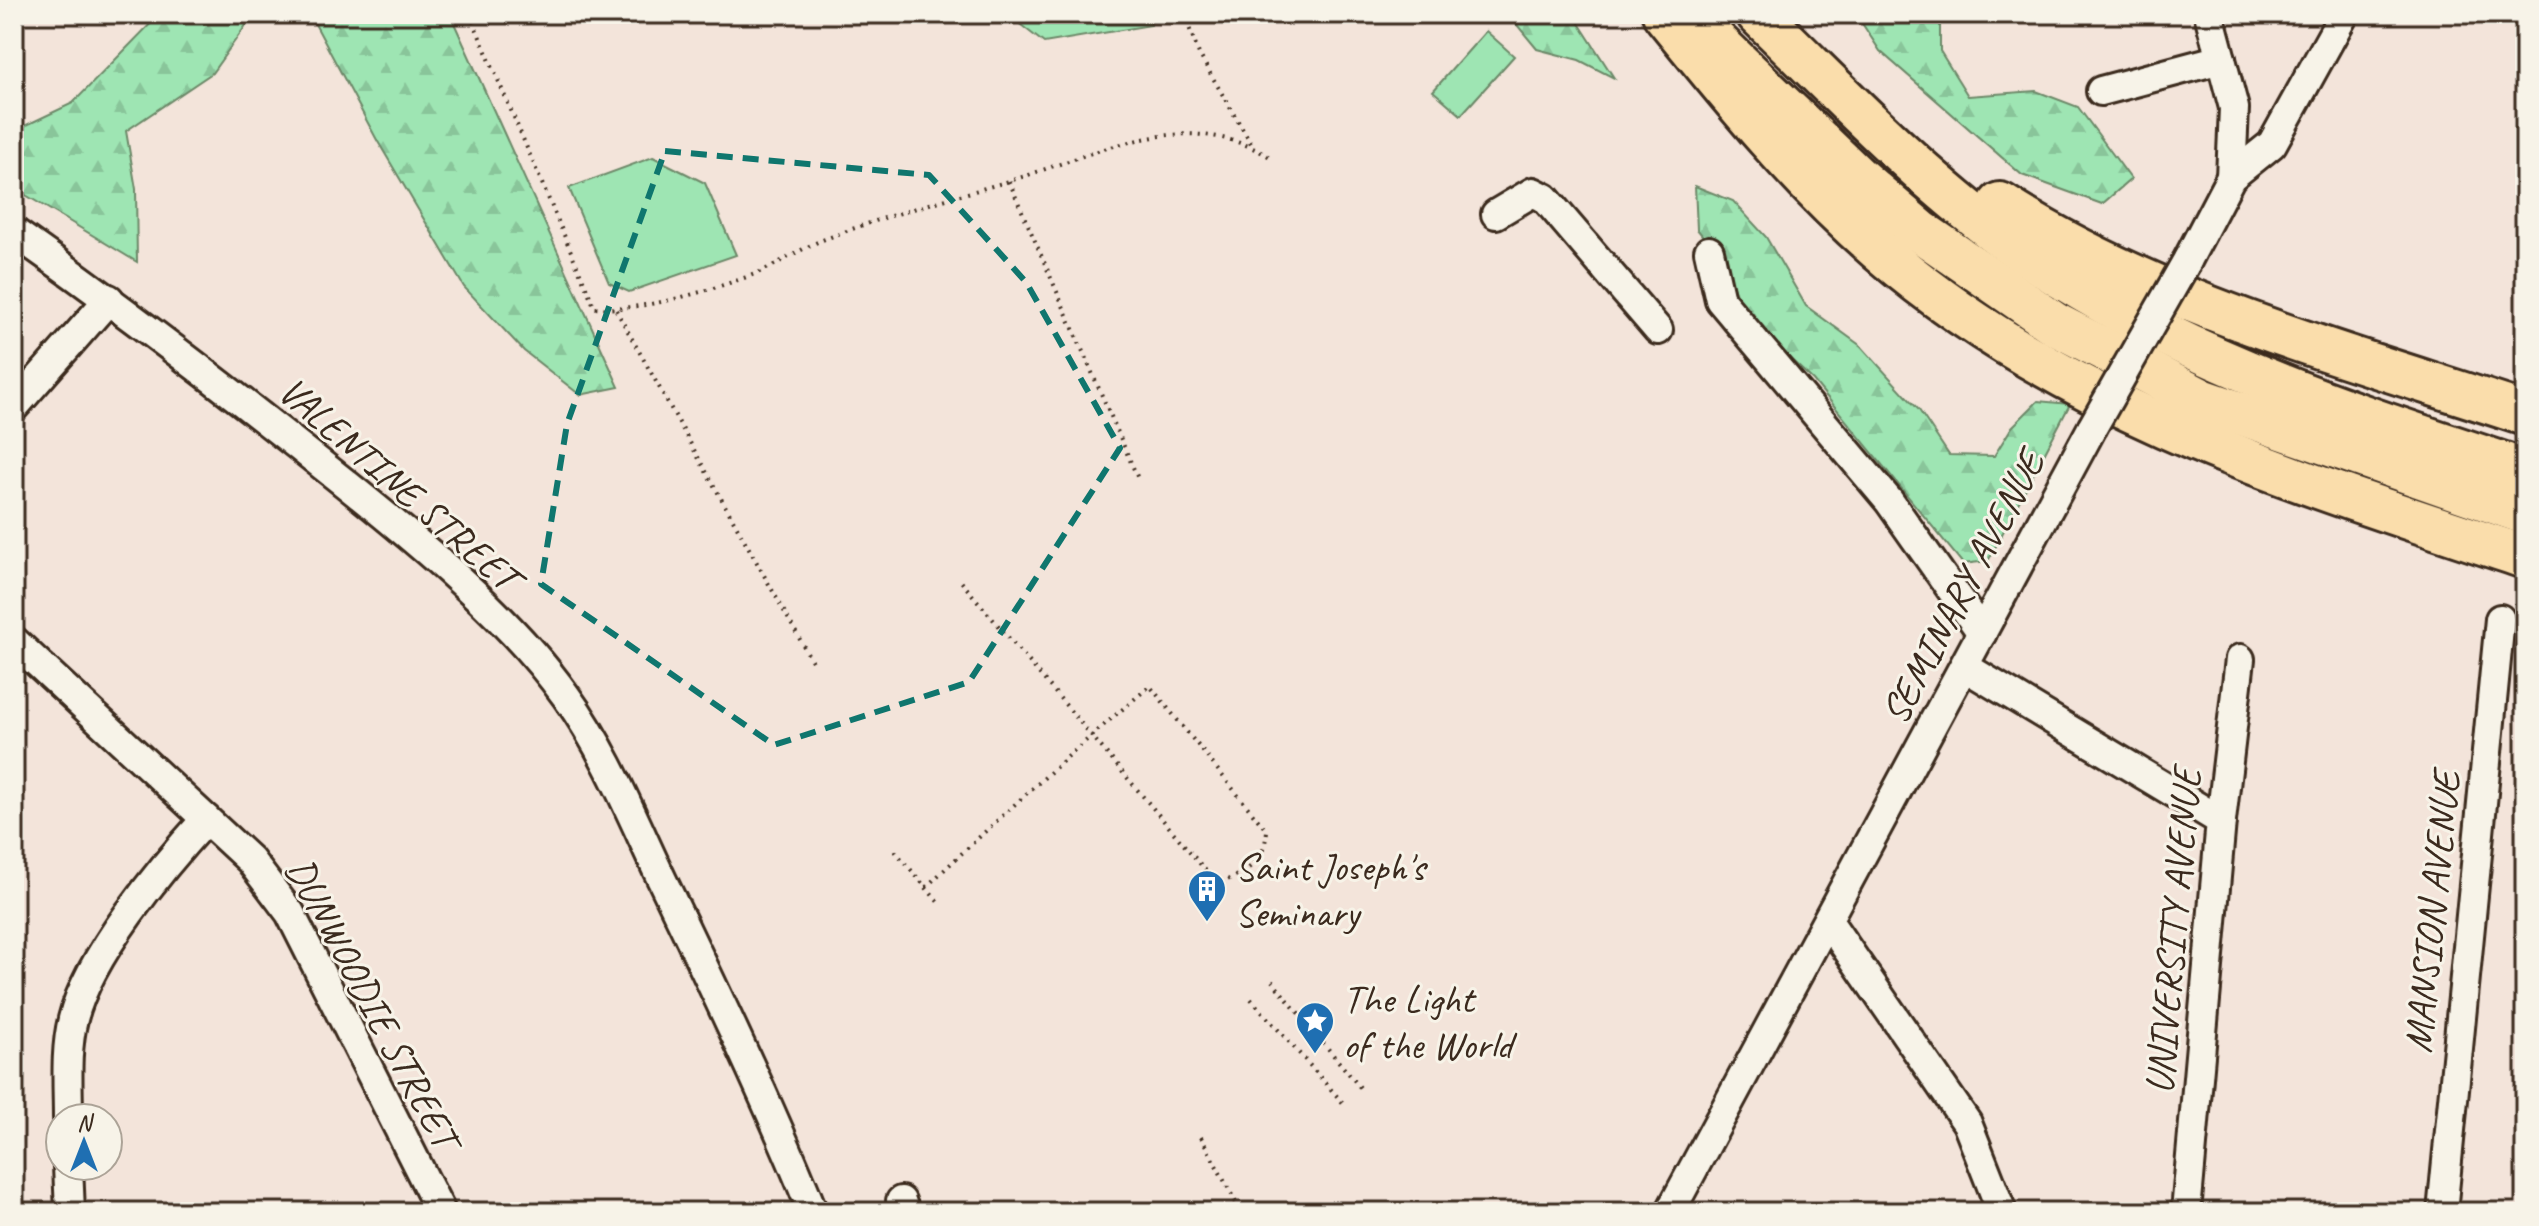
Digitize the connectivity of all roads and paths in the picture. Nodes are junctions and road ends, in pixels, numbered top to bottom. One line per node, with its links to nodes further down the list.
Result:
1 (470, 14): 19 (path)
2 (1184, 14): 11 (path)
3 (1664, 14): 26 (highway)
4 (1687, 14): 25 (highway)
5 (1758, 14): 9 (highway)
6 (2209, 14): 8 (street)
7 (2344, 14): 13 (street, SEMINARY AVENUE)
8 (2221, 59): 10 (street); 13 (street)
9 (1812, 67): 22 (highway); 23 (highway)
10 (2101, 91)
11 (1253, 147): 12 (path); 14 (path)
12 (1273, 159)
13 (2231, 177): 29 (street, SEMINARY AVENUE, bridge)
14 (1009, 181): 19 (path); 24 (path)
15 (1496, 214): 20 (street)
16 (14, 232): 18 (street, VALENTINE STREET)
17 (1709, 251): 29 (street)
18 (109, 299): 21 (street); 51 (street, VALENTINE STREET)
19 (616, 310): 32 (path)
20 (1658, 330)
21 (14, 407)
22 (2525, 414)
23 (2525, 471)
24 (1139, 481)
25 (2525, 513)
26 (2525, 557)
27 (959, 579): 34 (path)
28 (2500, 619): 57 (street, MANSION AVENUE)
29 (1982, 633): 33 (street, SEMINARY AVENUE)
30 (14, 641): 35 (street, DUNWOODIE STREET)
31 (2240, 659): 36 (street, UNIVERSITY AVENUE)
32 (813, 663)
33 (1965, 667): 36 (street); 40 (street, SEMINARY AVENUE)
34 (1089, 736): 34 (path); 38 (path)
35 (206, 819): 44 (street); 50 (street, DUNWOODIE STREET)
36 (2221, 821): 56 (street, UNIVERSITY AVENUE)
37 (895, 851): 38 (path)
38 (926, 887): 39 (path)
39 (939, 903)
40 (1828, 921): 48 (street); 53 (street, SEMINARY AVENUE)
41 (1272, 981): 43 (path)
42 (1251, 999): 45 (path)
43 (1363, 1091)
44 (69, 1102)
45 (1344, 1104)
46 (1201, 1137): 52 (path)
47 (69, 1182): 49 (street)
48 (1990, 1185): 54 (street); 55 (street)
49 (70, 1212)
50 (441, 1212)
51 (813, 1212)
52 (1241, 1212)
53 (1670, 1212)
54 (1975, 1212)
55 (2002, 1212)
56 (2186, 1212)
57 (2442, 1212)

